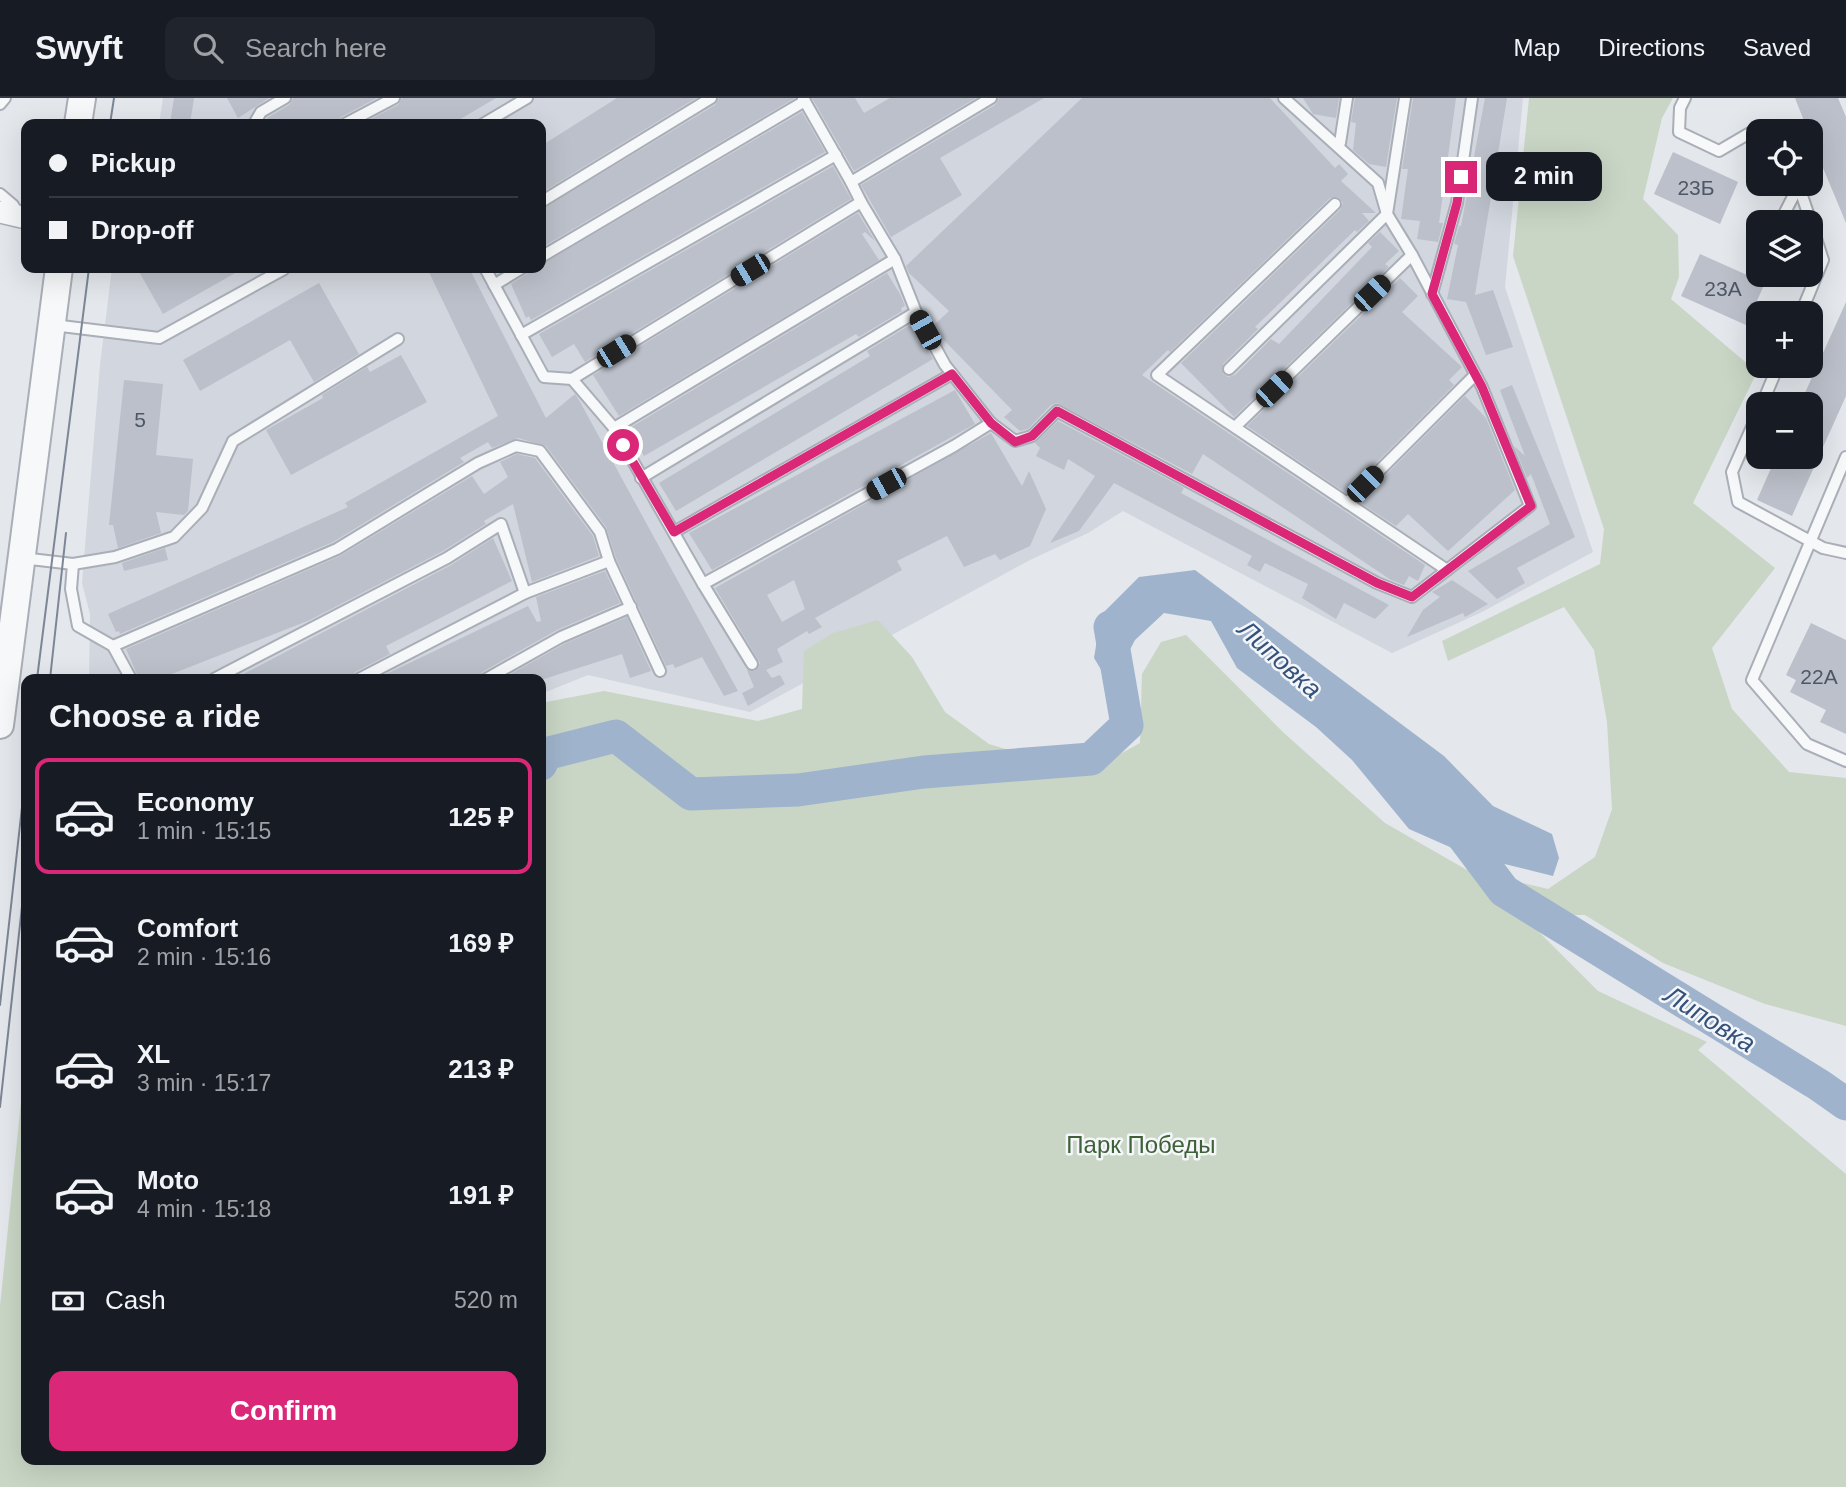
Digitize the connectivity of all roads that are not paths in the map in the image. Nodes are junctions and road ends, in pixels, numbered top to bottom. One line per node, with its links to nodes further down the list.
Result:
1 (5, 98): 14 (lane)
2 (82, 98): 15 (street)
3 (285, 98): 16 (lane)
4 (394, 98): 17 (lane)
5 (527, 98): 18 (lane)
6 (712, 98): 24 (lane)
7 (991, 98): 22 (lane)
8 (1284, 98): 27 (lane)
9 (1346, 98): 20 (lane)
10 (1405, 98): 27 (lane)
11 (1472, 98): 37 (lane)
12 (1685, 98): 19 (lane)
13 (804, 99): 21 (lane); 29 (lane)
14 (0, 104)
15 (79, 119)
16 (257, 119)
17 (354, 119)
18 (491, 119)
19 (1746, 135)
20 (1340, 143)
21 (836, 155): 22 (lane); 40 (lane)
22 (851, 182): 25 (lane)
23 (0, 194): 28 (lane)
24 (546, 199)
25 (861, 202): 31 (lane); 45 (lane)
26 (1335, 204): 47 (lane)
27 (1387, 214): 30 (lane); 42 (lane)
28 (16, 215)
29 (546, 254)
30 (1412, 255): 37 (lane); 47 (lane)
31 (895, 259): 38 (lane); 48 (lane)
32 (58, 273): 39 (street)
33 (278, 273): 39 (lane)
34 (488, 273): 36 (lane)
35 (514, 273): 36 (lane)
36 (494, 285): 40 (lane)
37 (1432, 294): 44 (lane)
38 (916, 312): 43 (lane); 51 (lane)
39 (51, 325): 56 (street)
40 (521, 335): 45 (lane)
41 (398, 339): 58 (lane)
42 (1229, 369)
43 (952, 374): 46 (lane); 53 (lane)
44 (1475, 375): 52 (lane); 59 (lane)
45 (572, 379): 48 (lane)
46 (991, 423): 59 (lane); 60 (lane)
47 (1235, 427): 52 (lane)
48 (614, 428): 51 (lane)
49 (1746, 440): 54 (lane)
50 (1846, 457): 54 (lane)
51 (641, 478): 53 (lane)
52 (1347, 503): 59 (lane)
53 (674, 532): 60 (lane)
54 (1810, 542): 55 (lane); 71 (lane)
55 (1846, 553)
56 (22, 558): 58 (lane); 70 (street)
57 (609, 561): 61 (lane); 62 (lane); 63 (lane)
58 (73, 564): 63 (lane)
59 (1447, 570)
60 (703, 584): 64 (lane)
61 (525, 593): 67 (lane); 68 (lane)
62 (631, 607): 65 (lane); 69 (lane)
63 (113, 646): 66 (lane)
64 (752, 664)
65 (660, 671)
66 (128, 674)
67 (224, 674)
68 (369, 674)
69 (495, 674)
70 (0, 723)
71 (1846, 761)

